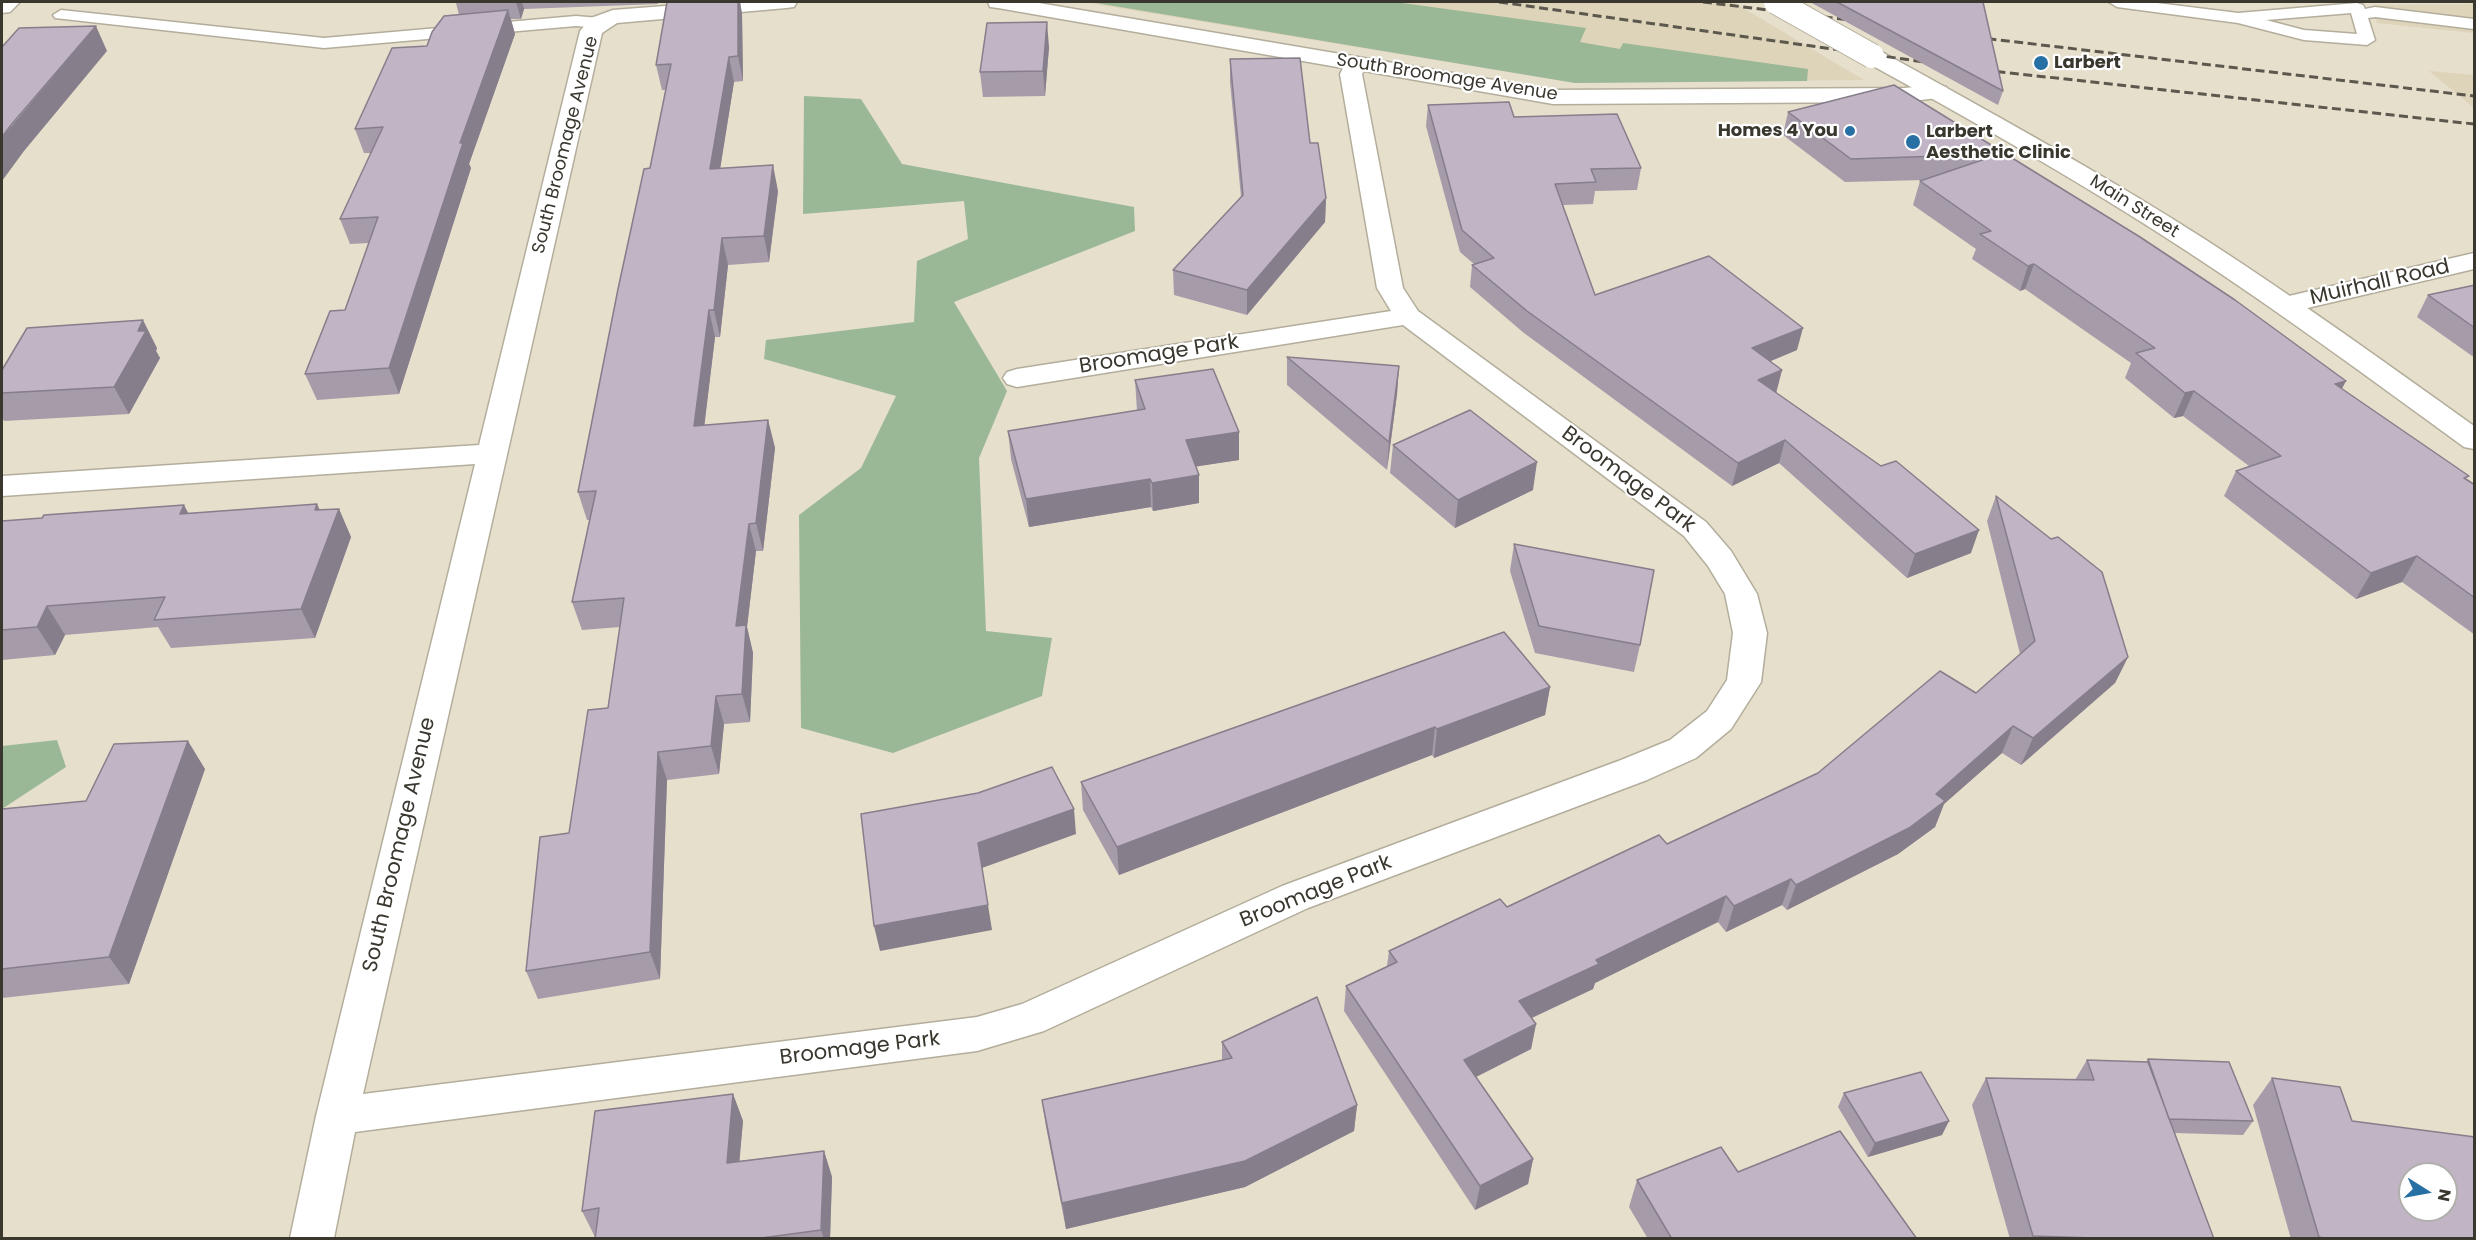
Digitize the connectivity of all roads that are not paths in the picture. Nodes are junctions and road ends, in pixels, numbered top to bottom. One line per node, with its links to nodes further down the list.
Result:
1 (9, 2): 6 (street)
2 (786, 2): 10 (street, South Broomage Avenue)
3 (998, 2): 12 (street, South Broomage Avenue)
4 (1776, 2): 13 (street, Main Street, bridge)
5 (2117, 2): 9 (lane)
6 (2, 7)
7 (61, 15): 10 (lane)
8 (2359, 15): 9 (lane); 9 (lane); 11 (lane)
9 (2238, 18)
10 (599, 23): 19 (street, South Broomage Avenue)
11 (2475, 24)
12 (1358, 64): 13 (street, South Broomage Avenue); 16 (street, Broomage Park)
13 (1928, 87): 15 (street, Main Street)
14 (2475, 261): 15 (street, Muirhall Road)
15 (2286, 305): 18 (street, Main Street)
16 (1407, 316): 17 (street, Broomage Park); 21 (street, Broomage Park)
17 (1017, 378)
18 (2475, 440)
19 (492, 453): 20 (street); 21 (street, South Broomage Avenue)
20 (2, 486)
21 (337, 1116): 22 (street, South Broomage Avenue)
22 (312, 1239)

